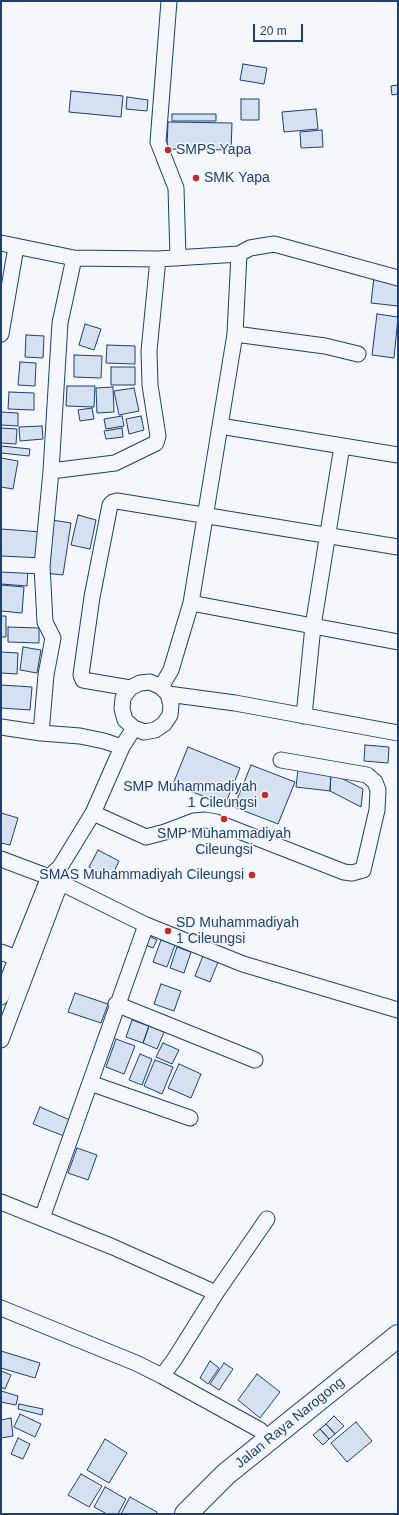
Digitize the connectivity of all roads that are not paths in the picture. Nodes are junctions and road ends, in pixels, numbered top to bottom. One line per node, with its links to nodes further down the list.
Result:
1 (169, 1): 6 (street)
2 (1, 243): 3 (street)
3 (16, 247): 5 (street); 9 (street)
4 (240, 254): 6 (street); 8 (street); 10 (street)
5 (74, 258): 7 (street); 15 (street)
6 (178, 258): 7 (street)
7 (158, 259): 15 (street)
8 (398, 278)
9 (1, 334)
10 (235, 334): 11 (street); 12 (street)
11 (358, 354)
12 (220, 426): 13 (street); 16 (street)
13 (342, 446): 14 (street); 17 (street)
14 (398, 455)
15 (51, 471): 20 (street)
16 (206, 515): 17 (street); 21 (street); 24 (street)
17 (327, 534): 18 (street); 22 (street)
18 (398, 547)
19 (1, 564): 20 (street)
20 (42, 566): 29 (street)
21 (191, 603): 22 (street); 25 (street)
22 (313, 626): 23 (street); 26 (street)
23 (398, 642)
24 (130, 688): 25 (street); 28 (street)
25 (164, 690): 26 (street); 28 (street)
26 (304, 716): 30 (street)
27 (1, 727): 29 (street)
28 (134, 728): 31 (street)
29 (41, 733): 31 (street)
30 (398, 733)
31 (122, 747): 33 (street)
32 (281, 760): 33 (street)
33 (93, 813): 35 (street)
34 (1, 859): 35 (street)
35 (54, 880): 36 (street); 38 (street)
36 (146, 925): 41 (street); 42 (street)
37 (1, 952): 38 (street)
38 (22, 960): 39 (street)
39 (10, 978): 40 (street); 43 (street)
40 (1, 997)
41 (116, 1004): 44 (street); 45 (street)
42 (398, 1010)
43 (1, 1040)
44 (255, 1060)
45 (90, 1083): 46 (street); 48 (street)
46 (190, 1118)
47 (1, 1202): 48 (street)
48 (42, 1218): 50 (street)
49 (266, 1219): 50 (street)
50 (216, 1293): 53 (street)
51 (1, 1308): 53 (street)
52 (398, 1336): 54 (main road, Jalan Raya Narogong)
53 (162, 1376): 54 (street)
54 (270, 1441): 55 (main road, Jalan Raya Narogong)
55 (186, 1514)

